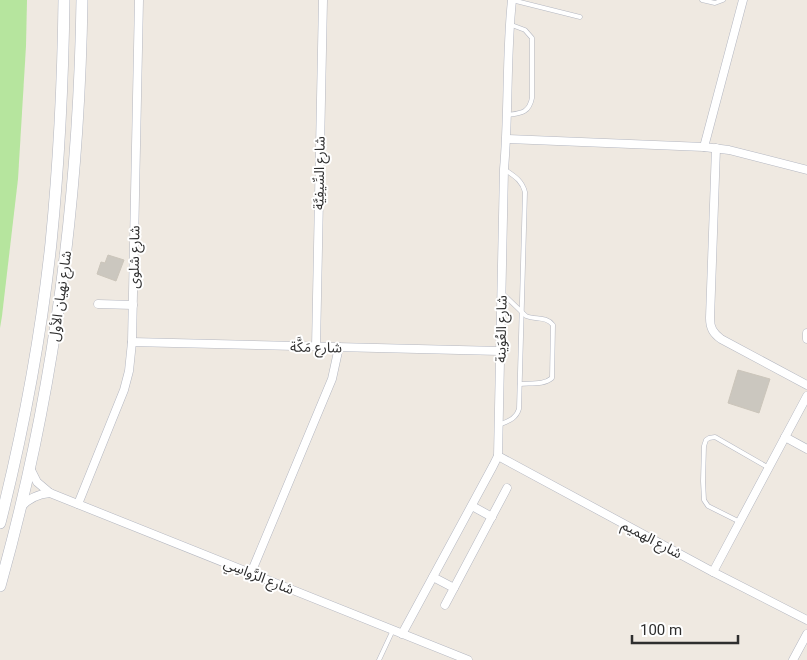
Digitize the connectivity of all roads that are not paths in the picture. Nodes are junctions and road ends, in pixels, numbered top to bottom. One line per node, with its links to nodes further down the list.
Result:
1 (64, 0): 43 (main road, شارع نهيان الأول)
2 (82, 0): 34 (main road, شارع نهيان الأول)
3 (139, 0): 19 (street, شارع شلوى)
4 (323, 0): 24 (street, شارع السِّيفِيَّة)
5 (512, 0): 9 (lane, شارع العُوَينة); 10 (street, شارع العُوَينة)
6 (702, 0): 7 (lane)
7 (723, 0)
8 (743, 0): 13 (street)
9 (580, 17)
10 (510, 24): 11 (street, شارع العُوَينة); 11 (lane)
11 (506, 116): 12 (street, شارع العُوَينة)
12 (507, 139): 13 (street); 15 (street, شارع العُوَينة)
13 (704, 147): 14 (street)
14 (716, 148): 16 (street); 28 (street)
15 (504, 169): 17 (street, شارع العُوَينة); 20 (lane)
16 (807, 170)
17 (501, 291): 20 (lane); 26 (street, شارع العُوَينة)
18 (98, 304): 19 (street)
19 (132, 305): 23 (street, شارع شلوى)
20 (521, 312): 27 (lane); 27 (lane)
21 (807, 332): 22 (street)
22 (807, 339)
23 (132, 342): 24 (street, شارع مَكَّة); 38 (street, شارع شلوى)
24 (316, 347): 25 (street, شارع مَكَّة)
25 (339, 347): 26 (street, شارع مَكَّة); 45 (street)
26 (500, 351): 30 (street, شارع العُوَينة)
27 (520, 384): 30 (lane)
28 (807, 385)
29 (807, 396): 31 (street)
30 (499, 425): 33 (street, شارع العُوَينة)
31 (785, 437): 32 (street); 35 (street)
32 (807, 449)
33 (498, 456): 39 (street, شارع العُوَينة); 44 (street, شارع الهميم)
34 (30, 467): 37 (street, شارع الرَّواسِي); 40 (main road, شارع نهيان الأول)
35 (769, 468): 42 (street); 42 (lane)
36 (508, 488): 41 (street)
37 (50, 493): 38 (street, شارع الرَّواسِي); 40 (street)
38 (78, 504): 45 (street, شارع الرَّواسِي)
39 (472, 506): 41 (street); 46 (street, شارع العُوَينة)
40 (21, 507): 47 (main road, شارع نهيان الأول)
41 (492, 517): 48 (street)
42 (740, 522): 44 (street)
43 (0, 523)
44 (713, 572): 50 (street, شارع الهميم)
45 (251, 573): 51 (street, شارع الرَّواسِي)
46 (433, 577): 48 (street); 52 (street, شارع العُوَينة)
47 (0, 586)
48 (454, 588): 49 (street)
49 (445, 605)
50 (807, 620)
51 (393, 630): 52 (street, شارع الرَّواسِي); 54 (lane)
52 (402, 634): 55 (street, شارع الرَّواسِي)
53 (807, 634): 56 (street)
54 (379, 660)
55 (468, 660)
56 (793, 660)

